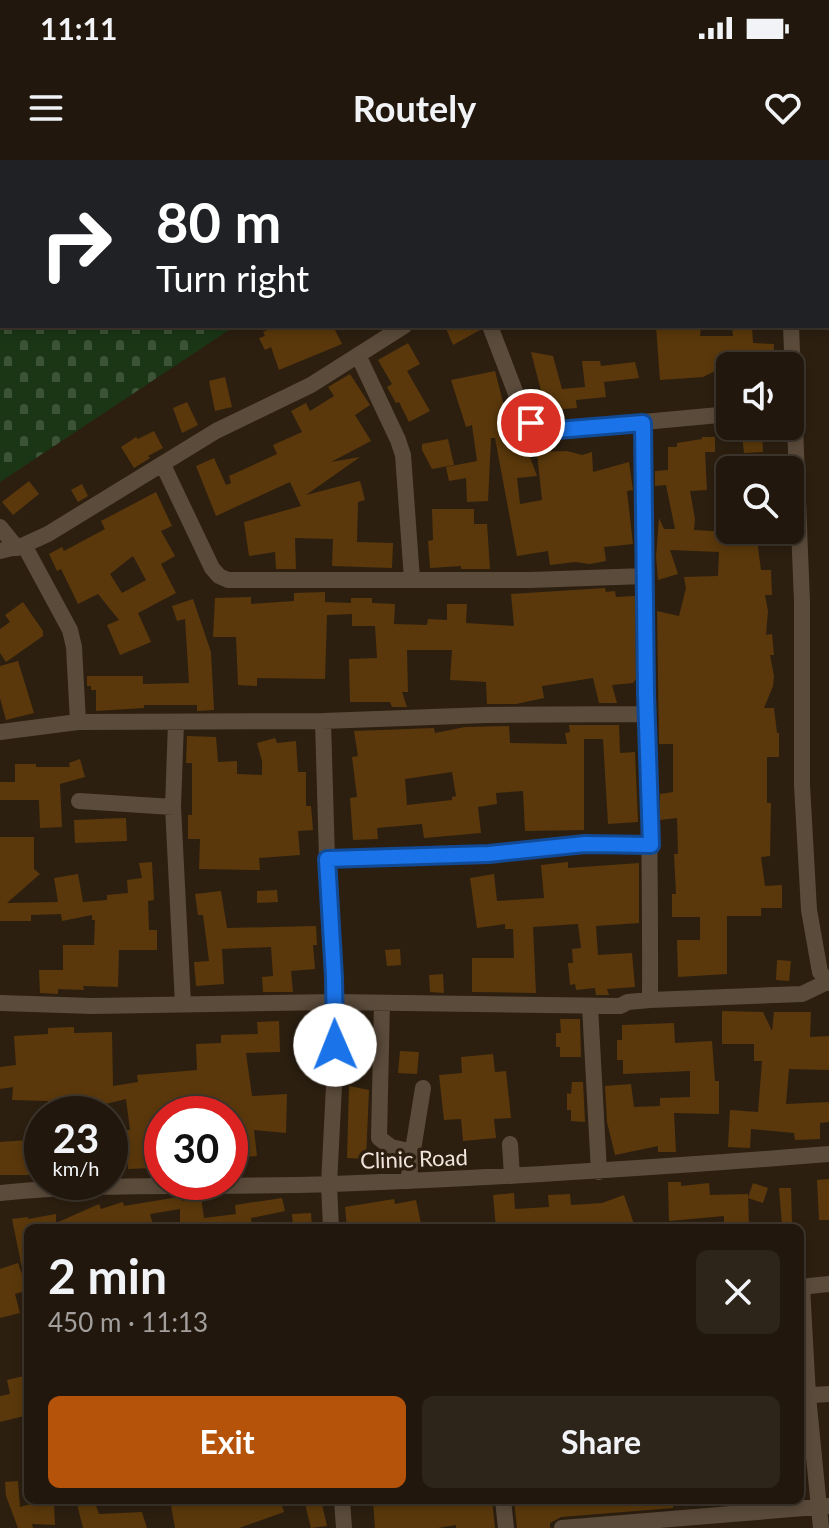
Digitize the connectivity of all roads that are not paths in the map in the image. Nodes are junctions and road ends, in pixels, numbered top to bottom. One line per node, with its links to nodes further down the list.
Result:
1 (401, 328): 5 (street)
2 (491, 328): 7 (street)
3 (791, 328): 4 (street)
4 (791, 352)
5 (358, 355): 9 (street); 13 (street)
6 (716, 415): 7 (street)
7 (643, 423): 12 (street)
8 (793, 440): 23 (street)
9 (163, 465): 11 (street); 13 (street)
10 (0, 527): 11 (street)
11 (14, 548): 16 (street)
12 (645, 576): 13 (street); 14 (street)
13 (412, 579)
14 (646, 714): 15 (street); 21 (street)
15 (323, 721): 17 (street); 22 (street)
16 (78, 722): 17 (street); 18 (street)
17 (176, 722): 20 (street)
18 (0, 732)
19 (79, 801): 20 (street)
20 (173, 807): 28 (street)
21 (651, 845): 22 (street); 24 (street)
22 (327, 859): 25 (street)
23 (828, 982): 24 (street)
24 (650, 1000): 29 (street)
25 (334, 1002): 27 (street); 28 (street); 37 (street)
26 (0, 1003): 28 (street)
27 (382, 1003): 29 (street); 32 (street)
28 (183, 1004)
29 (590, 1006): 34 (street)
30 (423, 1088): 32 (street)
31 (510, 1144): 35 (street)
32 (413, 1152): 36 (street)
33 (829, 1154): 34 (street, Clinic Road)
34 (599, 1172): 35 (street, Clinic Road)
35 (512, 1176): 36 (street, Clinic Road)
36 (408, 1181): 37 (street, Clinic Road)
37 (329, 1184): 38 (street, Clinic Road); 39 (street)
38 (0, 1193)
39 (331, 1224)
40 (829, 1284): 41 (street)
41 (804, 1286)
42 (829, 1394): 43 (street)
43 (804, 1396): 46 (street)
44 (342, 1504): 48 (street)
45 (503, 1504): 49 (street)
46 (823, 1507): 47 (street); 51 (street)
47 (670, 1523): 50 (street)
48 (344, 1528)
49 (506, 1528)
50 (562, 1528)
51 (821, 1528)

